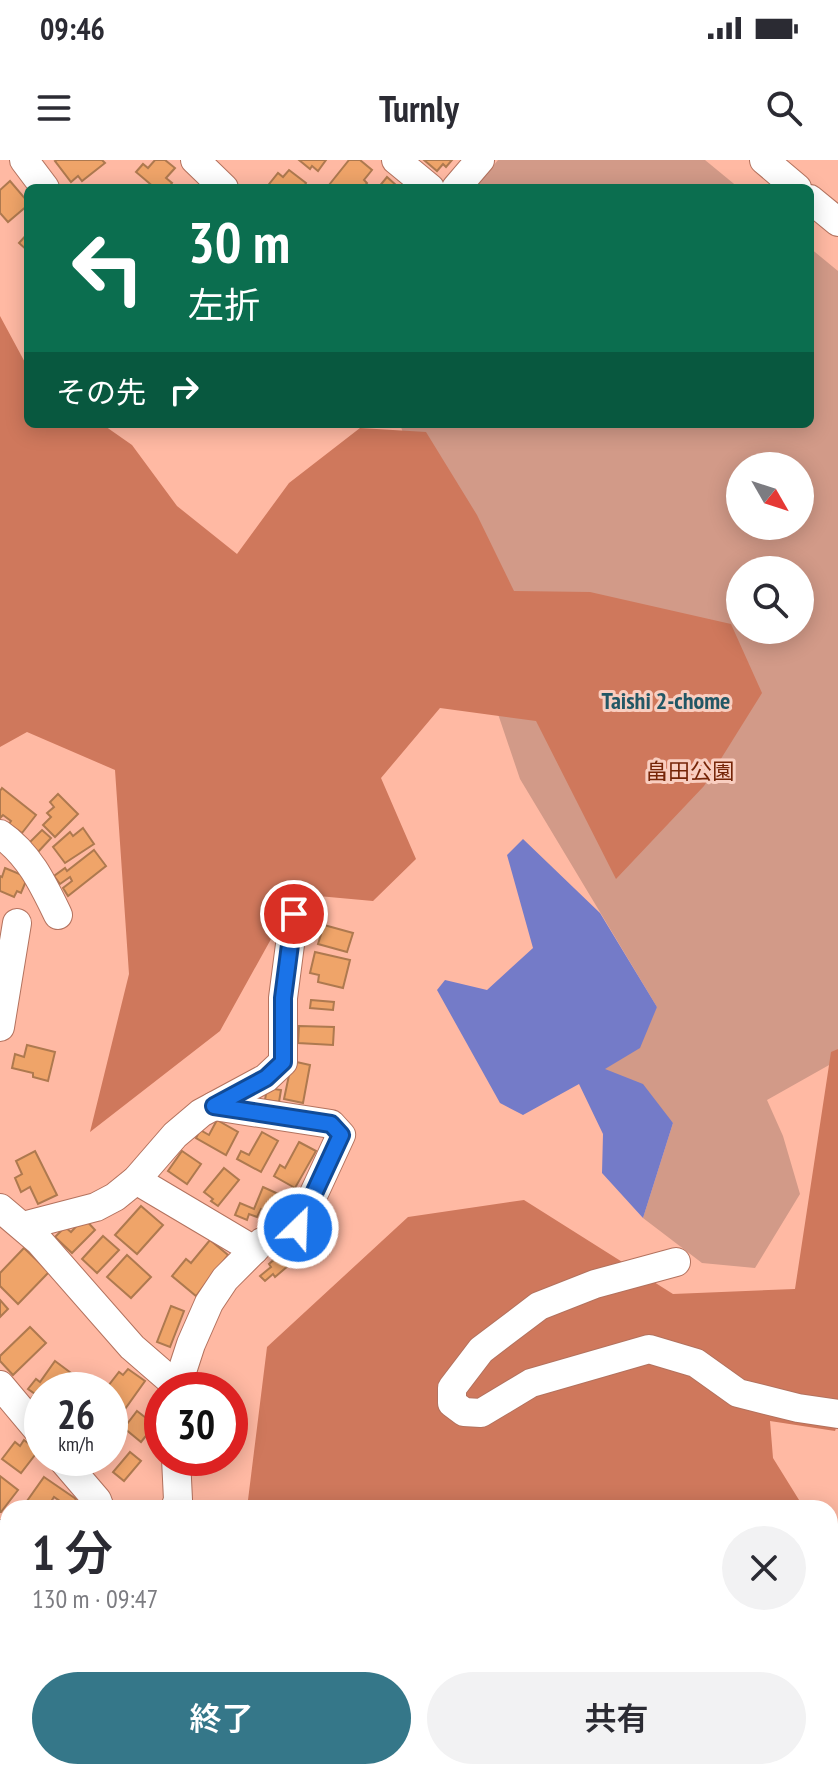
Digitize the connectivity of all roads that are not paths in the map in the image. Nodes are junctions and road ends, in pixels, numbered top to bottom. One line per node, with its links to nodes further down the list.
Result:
1 (24, 160): 6 (street)
2 (195, 160): 7 (street)
3 (396, 160): 8 (street)
4 (480, 160): 9 (street)
5 (764, 160): 10 (street)
6 (42, 184)
7 (220, 184)
8 (425, 184)
9 (459, 184)
10 (792, 184)
11 (814, 202): 12 (street)
12 (838, 222)
13 (0, 834): 15 (street)
14 (294, 914): 18 (street)
15 (58, 915)
16 (17, 923): 17 (street)
17 (0, 1027)
18 (214, 1106): 19 (street); 22 (street)
19 (136, 1180): 21 (street); 22 (street)
20 (0, 1208): 21 (street)
21 (23, 1226): 24 (street)
22 (254, 1250): 25 (street)
23 (676, 1262): 28 (street)
24 (159, 1372)
25 (181, 1372)
26 (0, 1385): 27 (street)
27 (24, 1414)
28 (838, 1414)
29 (76, 1476): 31 (street)
30 (177, 1476): 32 (street)
31 (97, 1500)
32 (178, 1500)

